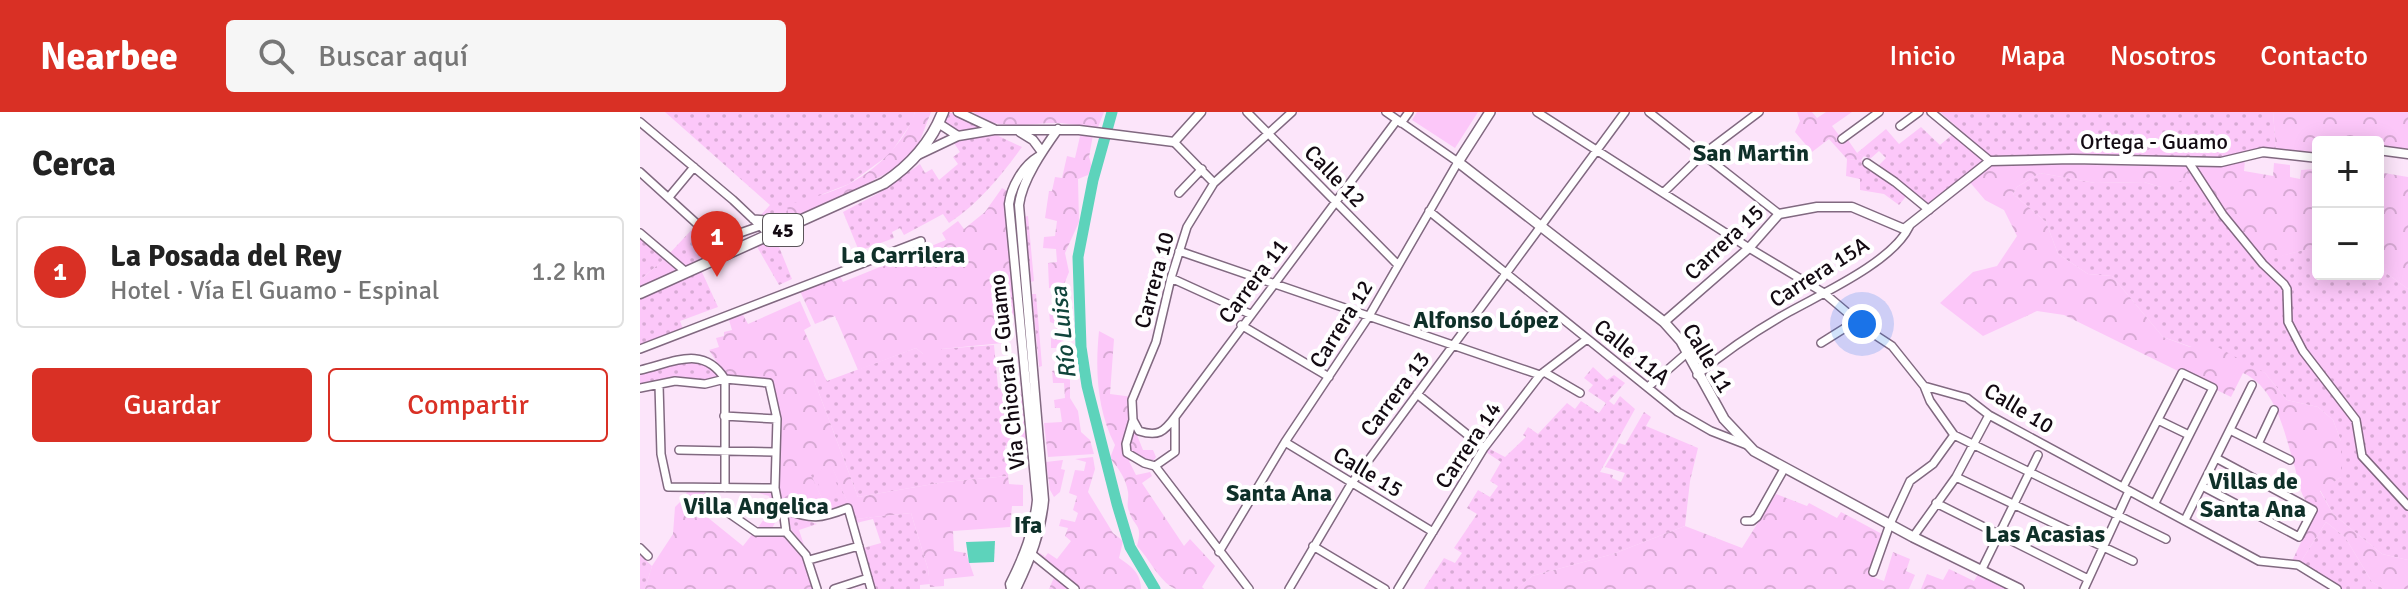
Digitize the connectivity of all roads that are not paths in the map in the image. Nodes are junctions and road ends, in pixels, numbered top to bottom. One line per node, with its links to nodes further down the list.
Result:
1 (943, 112): 18 (main road, 45)
2 (1201, 112): 26 (street)
3 (1247, 112): 23 (street, Calle 12)
4 (1292, 112): 23 (street, Carrera 10)
5 (1386, 112): 16 (street, Calle 11)
6 (1409, 112): 16 (street, Carrera 11)
7 (1490, 112): 36 (main road, Carrera 12)
8 (1537, 112): 27 (street)
9 (1625, 112): 27 (street, Carrera 13)
10 (1649, 112): 32 (street)
11 (1759, 112): 32 (street)
12 (1879, 112): 25 (street)
13 (1919, 112): 19 (street)
14 (1931, 112): 34 (street)
15 (963, 113): 21 (street)
16 (1399, 121): 36 (street, Calle 11); 45 (street, Carrera 11)
17 (640, 122): 38 (street)
18 (938, 123): 24 (street); 30 (main road, 45)
19 (1900, 126)
20 (1058, 129): 22 (street); 26 (street); 31 (street, Vía Chicoral - Guamo)
21 (994, 130): 22 (street); 24 (street)
22 (1015, 130): 31 (street)
23 (1269, 134): 41 (street, Carrera 10); 45 (street, Calle 12)
24 (958, 136): 30 (street)
25 (1842, 139)
26 (1174, 142): 39 (street)
27 (1598, 151): 42 (street); 51 (street, Carrera 13)
28 (2384, 151): 29 (street)
29 (2408, 154)
30 (918, 155): 50 (main road, 45)
31 (1040, 155): 139 (street, Vía Chicoral - Guamo)
32 (1702, 155): 42 (street); 48 (street)
33 (2312, 157): 35 (street, Ortega - Guamo)
34 (1990, 161): 35 (street, Ortega - Guamo); 46 (street, Carrera 15A)
35 (2188, 161): 124 (street)
36 (1458, 162): 47 (street, Carrera 12); 51 (main road, Calle 11)
37 (1867, 163): 46 (street)
38 (694, 167): 44 (street); 49 (street)
39 (1202, 169): 41 (street); 43 (street)
40 (640, 172): 44 (street)
41 (1214, 183): 59 (street, Carrera 10)
42 (1664, 192): 58 (street)
43 (1179, 193)
44 (669, 197): 56 (street)
45 (1335, 203): 61 (street, Calle 12); 65 (street, Carrera 11)
46 (1929, 210): 53 (street, Carrera 15A)
47 (1429, 211): 61 (street, Carrera 12); 63 (street, Calle 11A)
48 (1779, 214): 53 (street, Carrera 15); 58 (street, Carrera 15)
49 (753, 219): 50 (street); 52 (street)
50 (799, 222): 55 (main road, 45)
51 (1540, 225): 63 (street, Carrera 13); 71 (main road, Calle 11)
52 (760, 226): 55 (street); 56 (street)
53 (1909, 227): 67 (street, Carrera 15A)
54 (640, 233): 62 (street)
55 (770, 235): 60 (main road, 45)
56 (717, 241): 60 (street)
57 (921, 241): 76 (street)
58 (1749, 248): 67 (street); 71 (street, Carrera 15)
59 (1179, 251): 64 (street, Carrera 10); 65 (street)
60 (728, 252): 62 (main road, 45)
61 (1398, 265): 69 (street, Carrera 12)
62 (686, 272): 66 (main road, 45)
63 (1507, 273): 73 (street, Calle 11A); 75 (street, Carrera 13)
64 (1171, 278): 68 (street); 95 (street, Carrera 10)
65 (1275, 282): 68 (street, Carrera 11); 69 (street)
66 (640, 293)
67 (1824, 293): 70 (street); 80 (street, Carrera 15A)
68 (1250, 314): 72 (street, Carrera 11)
69 (1369, 316): 75 (street); 81 (street, Carrera 12)
70 (1856, 321): 74 (street); 85 (street)
71 (1664, 322): 77 (main road, Calle 11)
72 (1241, 325): 81 (street); 93 (street, Carrera 11)
73 (1587, 339): 79 (street, Carrera 14); 86 (street, Calle 11A)
74 (1821, 343)
75 (1453, 346): 79 (street); 89 (street, Carrera 13)
76 (640, 349)
77 (1688, 352): 80 (main road, Calle 11); 86 (street)
78 (640, 370): 82 (street)
79 (1542, 374): 88 (street); 104 (street, Carrera 14)
80 (1697, 375): 102 (main road, Calle 11)
81 (1329, 377): 100 (street, Carrera 12)
82 (725, 379): 83 (street); 92 (street); 94 (street)
83 (659, 385): 87 (street); 117 (street)
84 (2252, 385): 97 (street)
85 (1924, 386): 91 (street, Calle 10); 98 (street)
86 (1648, 387): 102 (street, Calle 11A)
87 (640, 388)
88 (1580, 393)
89 (1417, 394): 104 (street); 115 (street, Carrera 13)
90 (2274, 410): 101 (street)
91 (1989, 415): 103 (street); 119 (street, Calle 10)
92 (724, 416): 94 (street); 106 (street)
93 (1175, 417): 95 (street); 111 (street, Carrera 11)
94 (777, 419): 107 (street)
95 (1133, 420): 111 (street)
96 (2158, 420): 99 (street); 99 (street); 119 (street)
97 (2230, 430): 101 (street); 109 (street)
98 (1954, 435): 103 (street); 129 (street)
99 (2189, 435): 122 (street)
100 (1285, 442): 115 (street, Calle 15); 140 (street, Carrera 12)
101 (2258, 444): 110 (street)
102 (1747, 445): 112 (main road, Calle 11)
103 (1973, 445): 113 (street); 114 (street)
104 (1484, 448): 131 (street, Carrera 14)
105 (679, 450): 106 (street)
106 (724, 451): 107 (street); 117 (street)
107 (775, 452): 118 (street)
108 (2038, 455): 113 (street)
109 (2216, 458): 116 (street); 116 (street)
110 (2290, 460)
111 (1155, 466): 140 (street)
112 (1784, 469): 128 (street); 129 (main road, Calle 11)
113 (2030, 472): 123 (street); 126 (street)
114 (1956, 477): 121 (street); 123 (street)
115 (1351, 484): 131 (street, Calle 15); 136 (street, Carrera 13)
116 (2202, 486): 127 (street)
117 (725, 488): 118 (street)
118 (775, 488): 125 (street)
119 (2126, 489): 122 (street, Calle 10); 126 (street)
120 (707, 498): 130 (street)
121 (1936, 503): 132 (street); 133 (street)
122 (2155, 503): 127 (street, Calle 10)
123 (2014, 504): 132 (street); 137 (street)
124 (2408, 506)
125 (783, 509): 130 (street); 135 (street)
126 (2118, 515): 134 (street); 137 (street)
127 (2185, 520): 159 (street, Calle 10)
128 (1745, 521)
129 (1890, 524): 133 (main road, Calle 11); 145 (street)
130 (786, 532): 142 (street)
131 (1433, 532): 156 (street, Carrera 14)
132 (2000, 535): 144 (street); 147 (street)
133 (1913, 537): 144 (main road, Calle 11)
134 (2166, 539)
135 (859, 546): 142 (street); 146 (street)
136 (1313, 546): 154 (street, Carrera 13); 155 (street)
137 (2103, 547): 143 (street); 147 (street)
138 (640, 548): 141 (street)
139 (1032, 551): 151 (street, Vía Chicoral - Guamo); 152 (street)
140 (1219, 552): 153 (street)
141 (648, 556)
142 (809, 560): 148 (street)
143 (2133, 561)
144 (1981, 571): 157 (main road, Calle 11)
145 (1873, 572)
146 (868, 578): 149 (street); 150 (street)
147 (2088, 579): 158 (street)
148 (817, 589)
149 (834, 589)
150 (871, 589)
151 (1012, 589)
152 (1075, 589)
153 (1249, 589)
154 (1289, 589)
155 (1385, 589)
156 (1398, 589)
157 (2019, 589)
158 (2084, 589)
159 (2337, 589)

